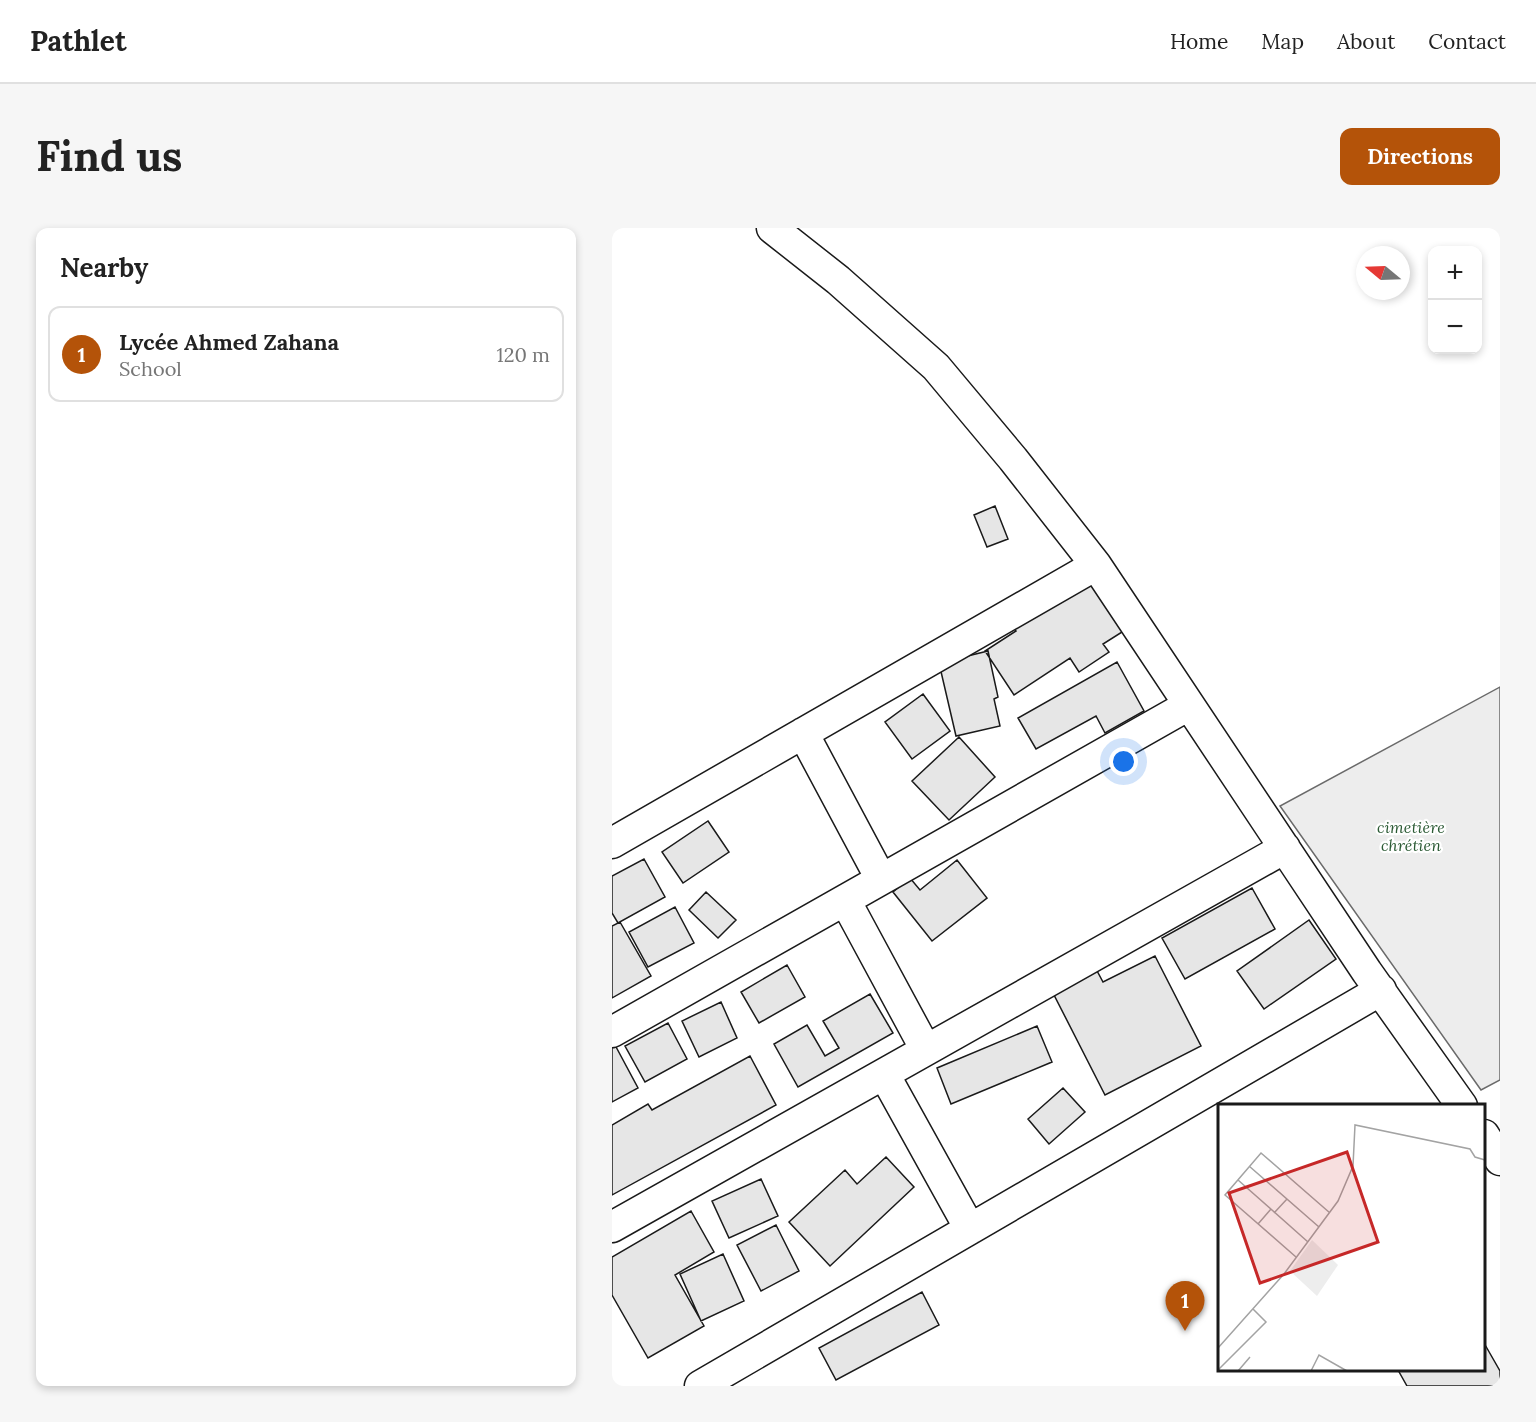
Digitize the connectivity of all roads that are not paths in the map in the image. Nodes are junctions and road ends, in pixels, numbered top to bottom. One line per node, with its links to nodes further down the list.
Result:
1 (772, 228): 2 (street)
2 (1095, 565): 3 (street); 4 (street)
3 (1189, 705): 6 (street); 7 (street)
4 (803, 733): 5 (street); 7 (street)
5 (612, 843)
6 (1285, 848): 9 (street); 11 (street)
7 (881, 879): 8 (street)
8 (845, 900): 10 (street); 11 (street)
9 (1381, 990): 13 (street); 17 (street)
10 (612, 1032)
11 (926, 1050): 12 (street)
12 (884, 1074): 16 (street); 17 (street)
13 (1461, 1104)
14 (1485, 1137): 15 (street)
15 (1500, 1160)
16 (612, 1227)
17 (970, 1229): 18 (street)
18 (700, 1386)

